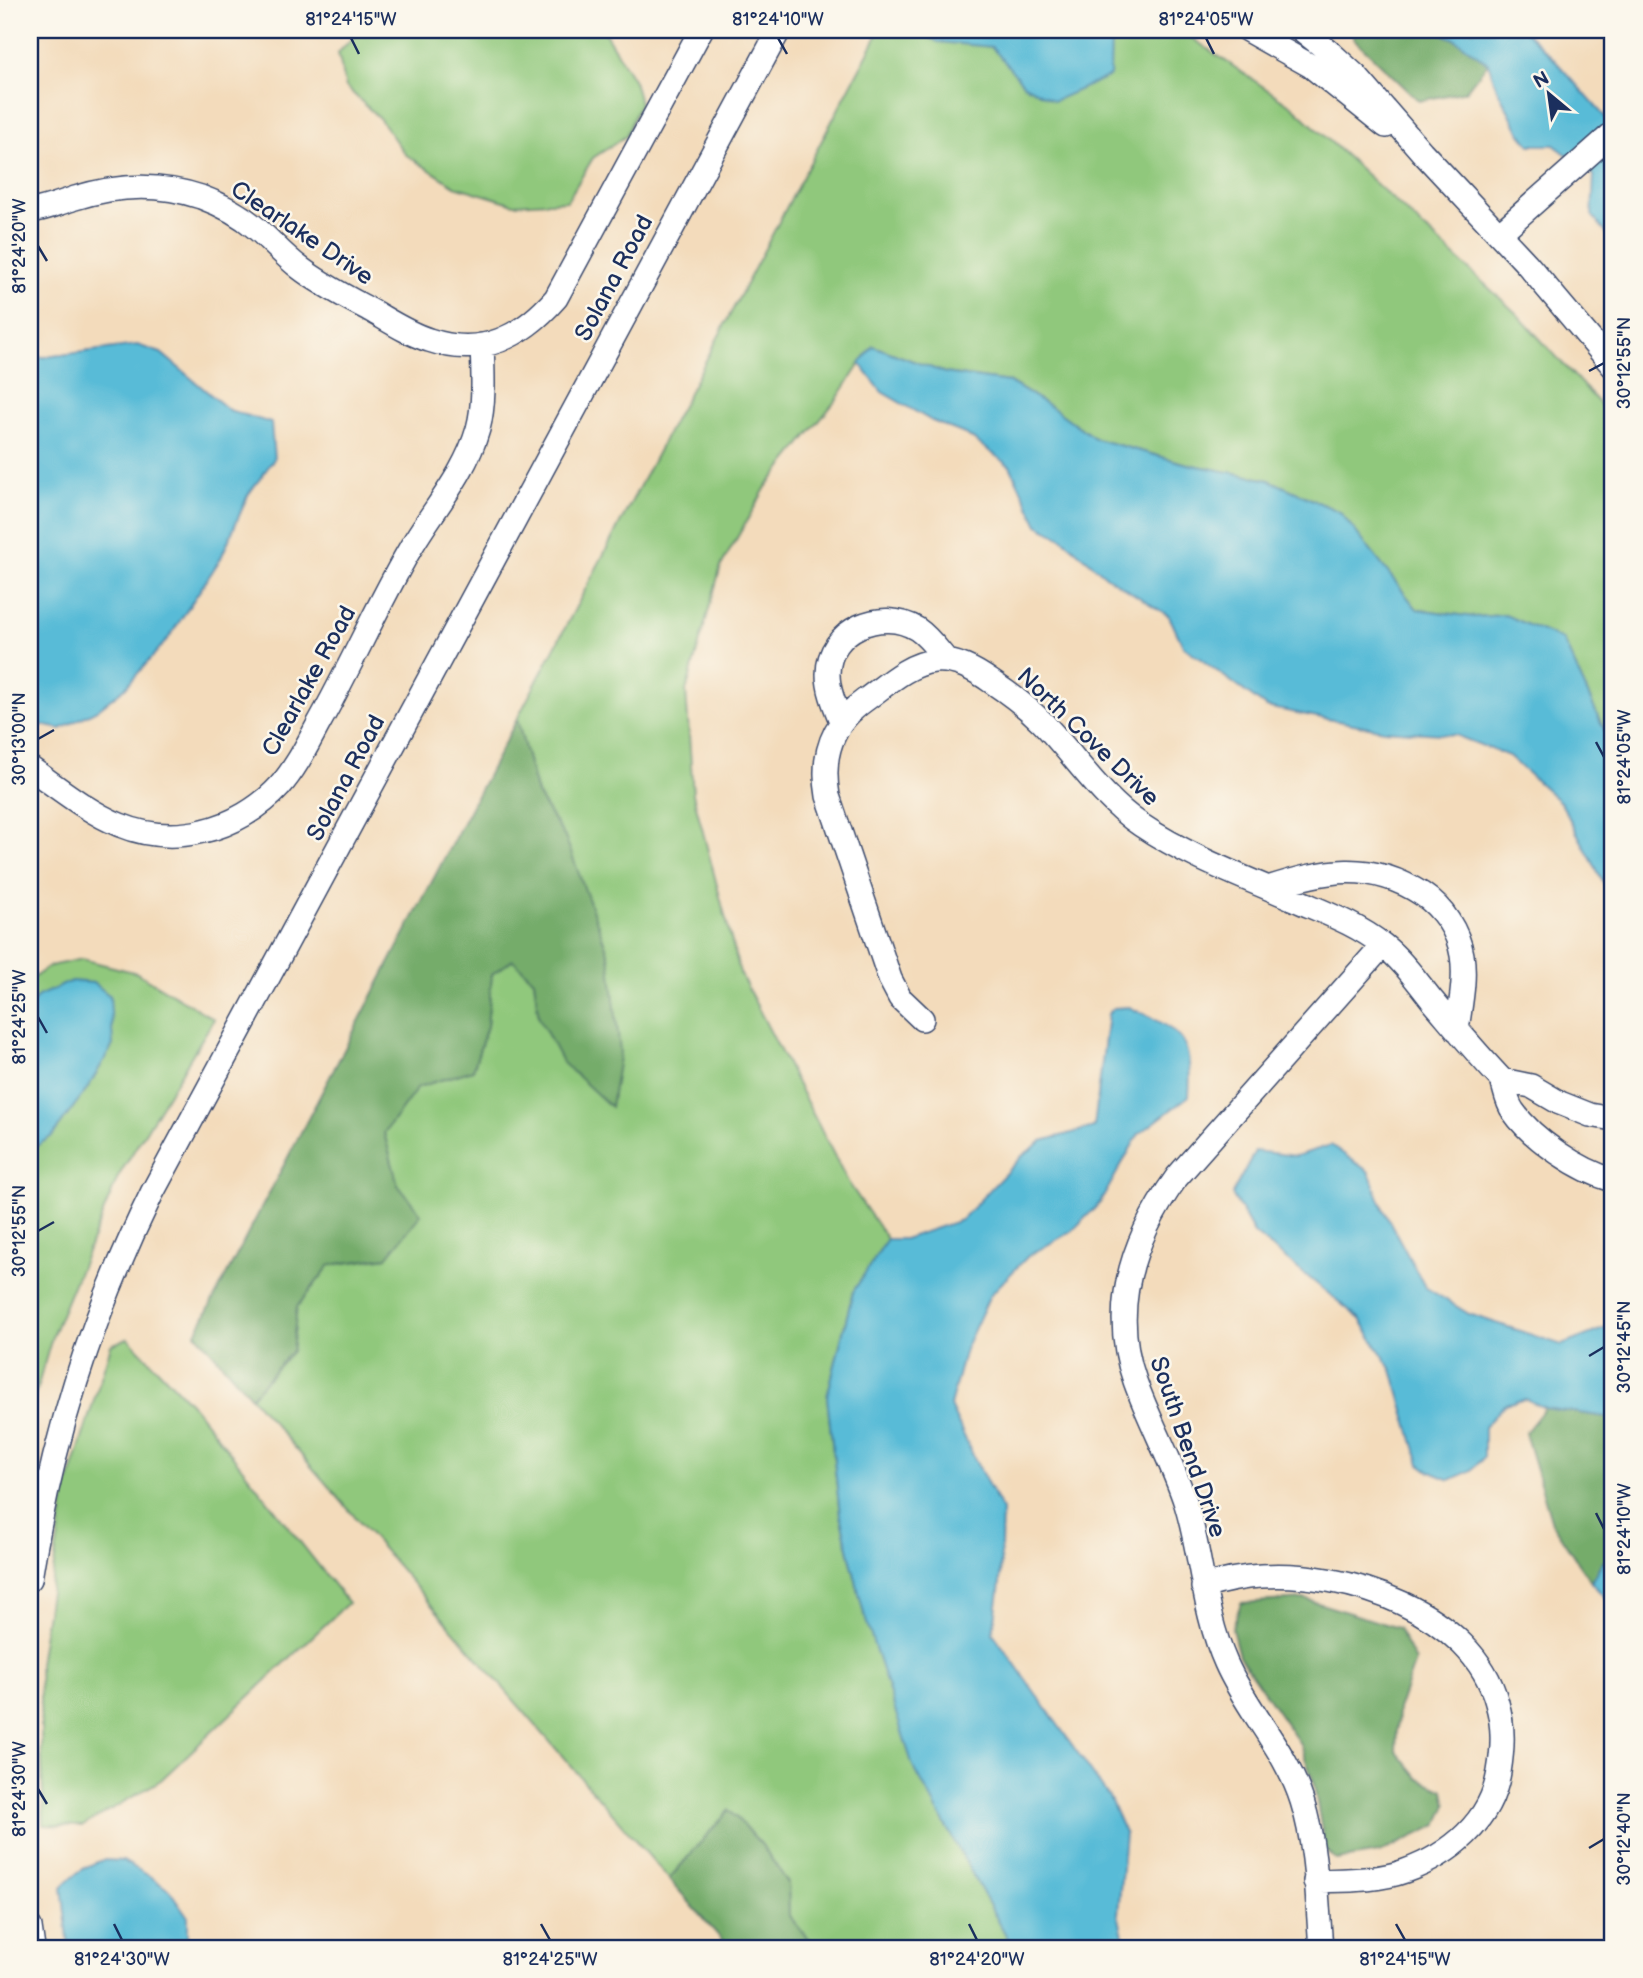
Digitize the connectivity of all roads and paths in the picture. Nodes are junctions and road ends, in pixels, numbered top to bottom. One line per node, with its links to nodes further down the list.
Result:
1 (701, 30): 9 (street, Clearlake Drive)
2 (779, 30): 21 (street, Solana Road)
3 (1247, 30): 6 (street)
4 (1301, 30): 6 (street)
5 (1613, 132): 8 (street)
6 (1423, 152): 8 (street)
7 (30, 211): 9 (street, Clearlake Drive)
8 (1499, 234): 10 (street)
9 (482, 345): 13 (street, Clearlake Road)
10 (1613, 366)
11 (947, 661): 12 (street); 12 (street, North Cove Drive); 14 (street, North Cove Drive)
12 (841, 721): 16 (street)
13 (30, 768)
14 (1268, 888): 15 (street, North Cove Drive); 17 (street)
15 (1383, 945): 17 (street, North Cove Drive); 22 (street, South Bend Drive)
16 (922, 1019)
17 (1457, 1030): 18 (street, North Cove Drive)
18 (1502, 1080): 19 (street); 20 (street, North Cove Drive)
19 (1613, 1119)
20 (1613, 1180)
21 (30, 1579)
22 (1203, 1587): 23 (street, South Bend Drive); 23 (street)
23 (1315, 1881): 26 (street, South Bend Drive)
24 (30, 1927): 25 (street)
25 (33, 1948)
26 (1321, 1948)

